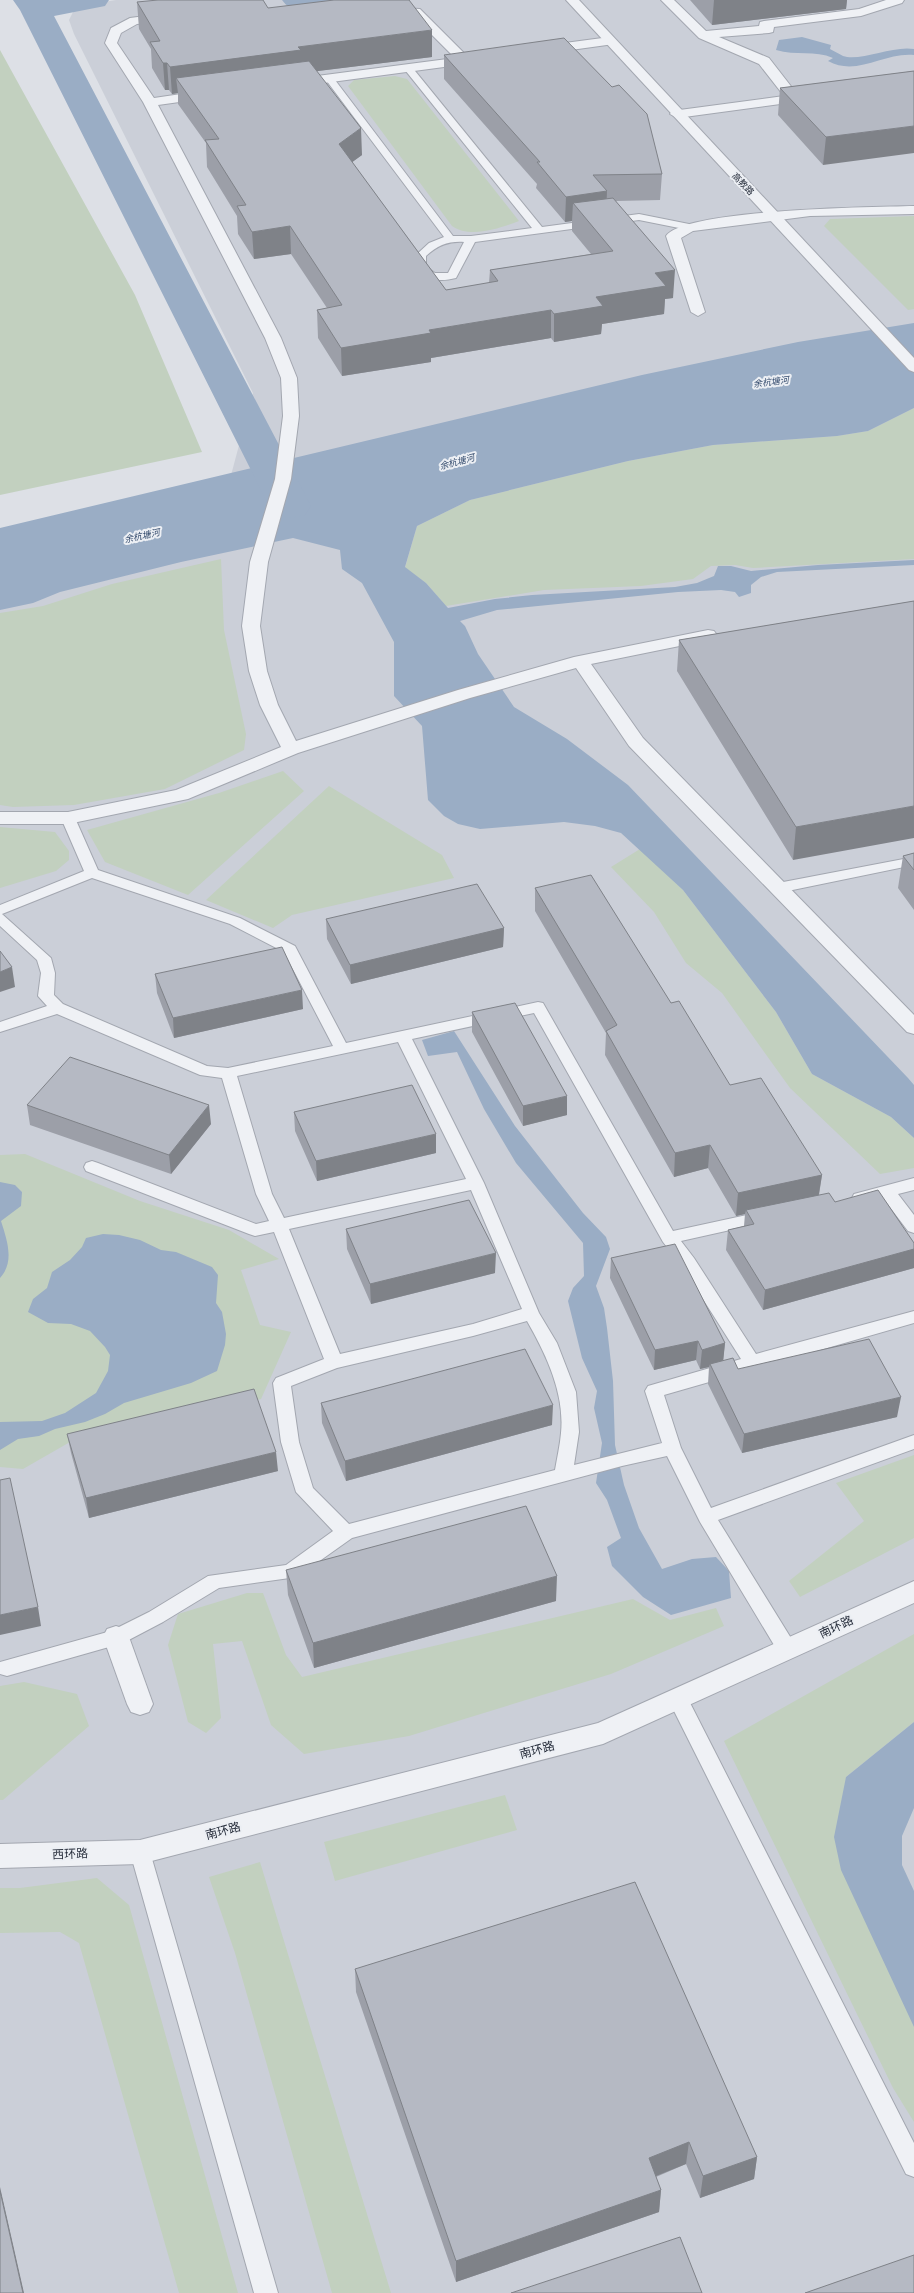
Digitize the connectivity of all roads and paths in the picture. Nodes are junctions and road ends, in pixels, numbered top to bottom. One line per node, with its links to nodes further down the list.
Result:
1 (572, 0): 7 (street, 高教路)
2 (667, 0): 6 (street)
3 (898, 0): 6 (street)
4 (387, 12): 10 (street)
5 (179, 16): 17 (street)
6 (703, 34): 16 (street)
7 (610, 41): 8 (street); 18 (street, 高教路)
8 (526, 52)
9 (487, 57): 10 (street)
10 (464, 60): 11 (street)
11 (408, 68): 12 (street); 22 (lane)
12 (329, 78): 13 (street); 23 (lane)
13 (282, 85)
14 (220, 93): 17 (street)
15 (824, 94): 16 (street)
16 (793, 98): 18 (street)
17 (150, 102): 29 (street)
18 (677, 114): 20 (street, 高教路)
19 (914, 210): 20 (street)
20 (772, 216): 21 (street); 26 (street, 高教路)
21 (689, 227): 22 (lane); 25 (street)
22 (539, 230): 24 (lane)
23 (450, 238): 24 (lane); 24 (lane)
24 (470, 239)
25 (698, 312)
26 (914, 367)
27 (725, 633): 28 (street)
28 (580, 661): 29 (street); 34 (street)
29 (291, 749): 31 (street)
30 (0, 818): 31 (street)
31 (68, 818): 33 (lane)
32 (914, 861): 34 (lane)
33 (92, 872): 35 (lane); 41 (lane)
34 (778, 888): 39 (street)
35 (0, 910)
36 (0, 918): 37 (lane)
37 (58, 1008): 38 (lane); 42 (lane)
38 (0, 1027)
39 (914, 1027)
40 (403, 1036): 41 (lane); 44 (lane); 51 (lane)
41 (342, 1049): 42 (lane)
42 (228, 1073): 49 (lane)
43 (92, 1167): 49 (lane)
44 (476, 1183): 49 (lane); 52 (lane)
45 (914, 1184): 46 (lane)
46 (888, 1192): 47 (lane); 50 (lane)
47 (843, 1201)
48 (782, 1214): 51 (lane)
49 (280, 1226): 54 (lane)
50 (914, 1227)
51 (669, 1238): 55 (lane)
52 (531, 1313): 54 (lane); 58 (lane)
53 (914, 1316): 55 (lane)
54 (334, 1362): 60 (lane)
55 (752, 1362): 57 (lane)
56 (914, 1442): 59 (lane)
57 (672, 1448): 58 (lane); 59 (lane)
58 (563, 1475): 60 (lane)
59 (706, 1517): 63 (lane)
60 (346, 1532): 62 (lane)
61 (914, 1591): 63 (street, 南环路)
62 (116, 1637): 64 (lane); 66 (street)
63 (787, 1649): 65 (street, 南环路)
64 (7, 1668)
65 (678, 1699): 67 (street, 南环路); 69 (lane)
66 (140, 1704)
67 (140, 1852): 68 (street, 西环路); 70 (lane)
68 (0, 1856)
69 (914, 2166)
70 (266, 2293)

